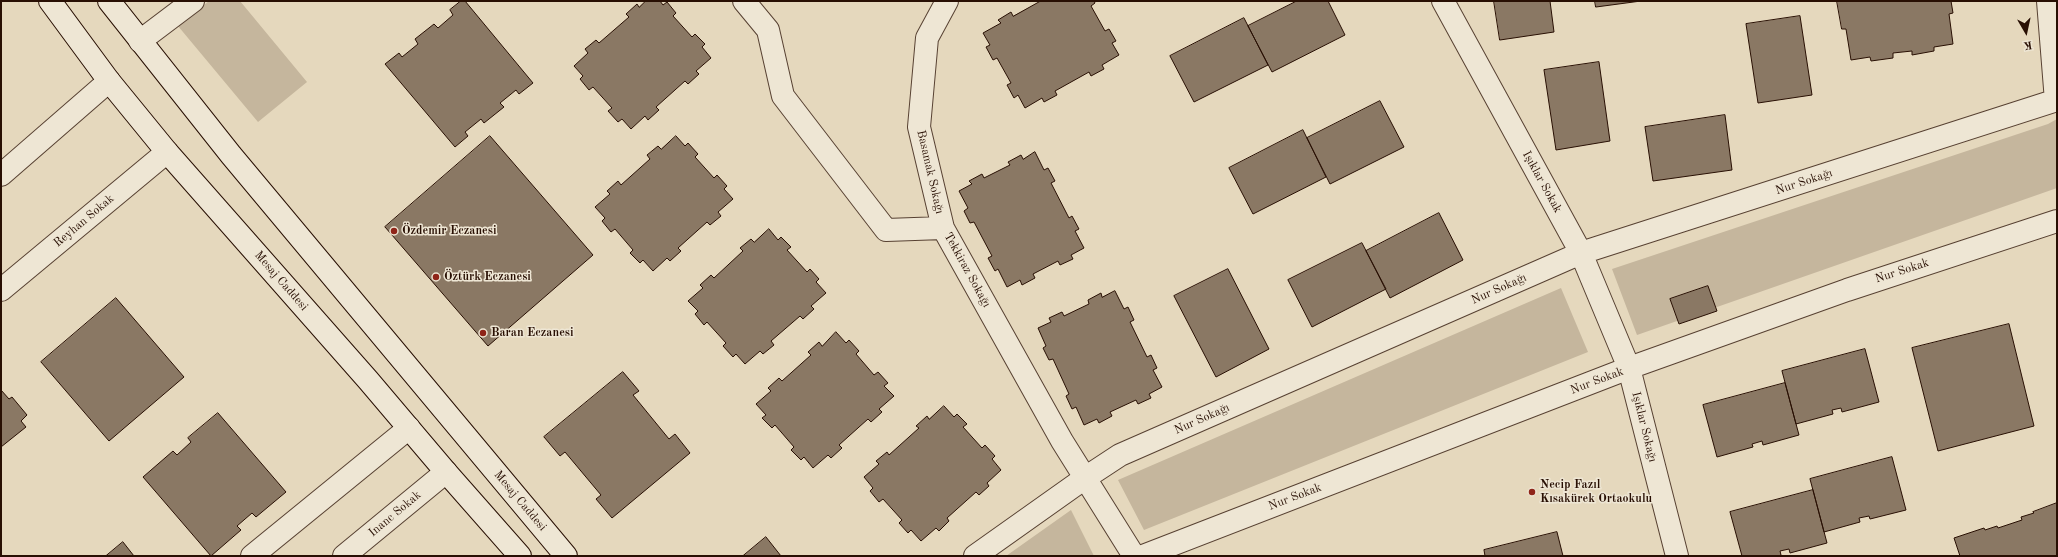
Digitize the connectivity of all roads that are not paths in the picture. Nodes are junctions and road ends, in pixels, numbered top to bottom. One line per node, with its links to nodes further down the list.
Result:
1 (50, 1): 9 (street, Mesaj Caddesi)
2 (109, 1): 8 (street, Mesaj Caddesi)
3 (193, 1): 8 (street)
4 (744, 1): 14 (street, Tekkiraz Sokağı)
5 (947, 1): 14 (street, Basamak Sokağı)
6 (1443, 1): 15 (street, Işıklar Sokak)
7 (2048, 1): 10 (street)
8 (140, 41): 24 (street, Mesaj Caddesi)
9 (110, 81): 11 (street, Mesaj Caddesi); 12 (street)
10 (2057, 100): 15 (street, Nur Sokağı)
11 (167, 152): 16 (street, Reyhan Sokak); 18 (street, Mesaj Caddesi)
12 (1, 174)
13 (2057, 220): 17 (street, Nur Sokak)
14 (943, 228): 20 (street, Tekkiraz Sokağı)
15 (1581, 253): 17 (street, Işıklar Sokak); 20 (street, Nur Sokağı)
16 (1, 290)
17 (1629, 368): 27 (street, Nur Sokak); 28 (street, Işıklar Sokağı)
18 (409, 428): 19 (street, Mesaj Caddesi); 21 (street)
19 (446, 472): 22 (street, Inanc Sokak); 23 (street, Mesaj Caddesi)
20 (1084, 478): 25 (street, Nur Sokağı); 26 (street, Tekkiraz Sokağı)
21 (252, 556)
22 (344, 556)
23 (520, 556)
24 (566, 556)
25 (975, 556)
26 (1134, 556)
27 (1143, 556)
28 (1677, 556)

